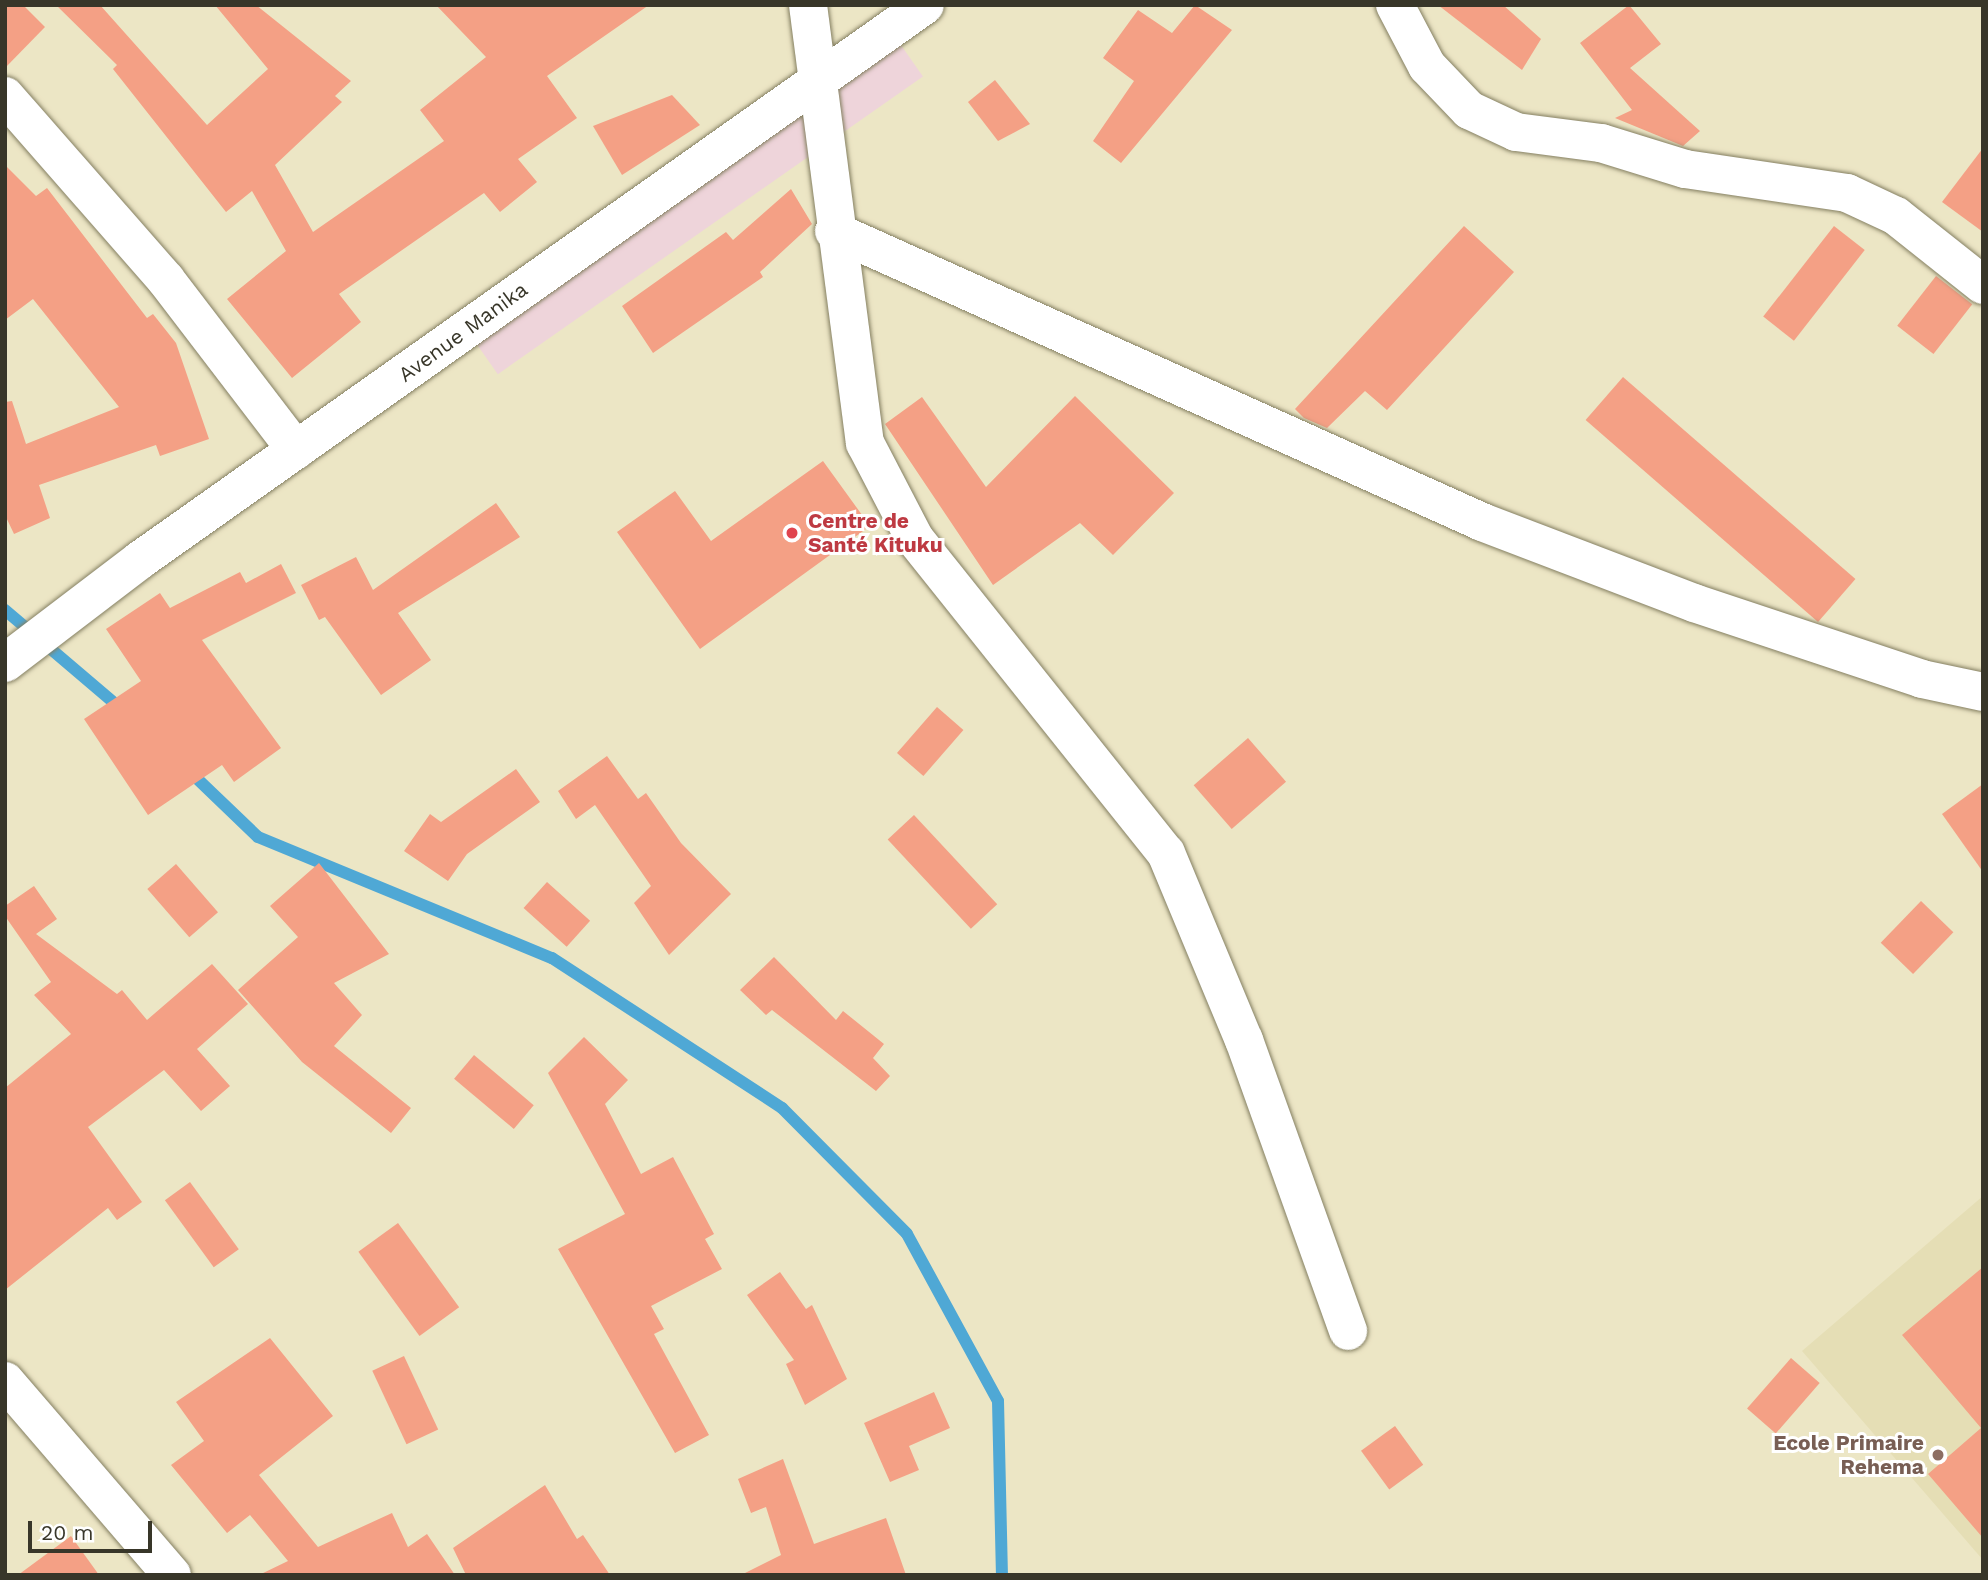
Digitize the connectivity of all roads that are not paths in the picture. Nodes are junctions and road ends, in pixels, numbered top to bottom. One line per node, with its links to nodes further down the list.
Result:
1 (808, 5): 4 (street)
2 (925, 5): 4 (street, Avenue Manika)
3 (1395, 5): 7 (street)
4 (819, 82): 6 (street); 8 (street, Avenue Manika)
5 (5, 96): 8 (street)
6 (834, 231): 10 (street); 11 (street)
7 (1983, 285)
8 (296, 450): 9 (street, Avenue Manika)
9 (5, 663)
10 (1983, 692)
11 (1348, 1331)
12 (5, 1381): 13 (street)
13 (172, 1575)

